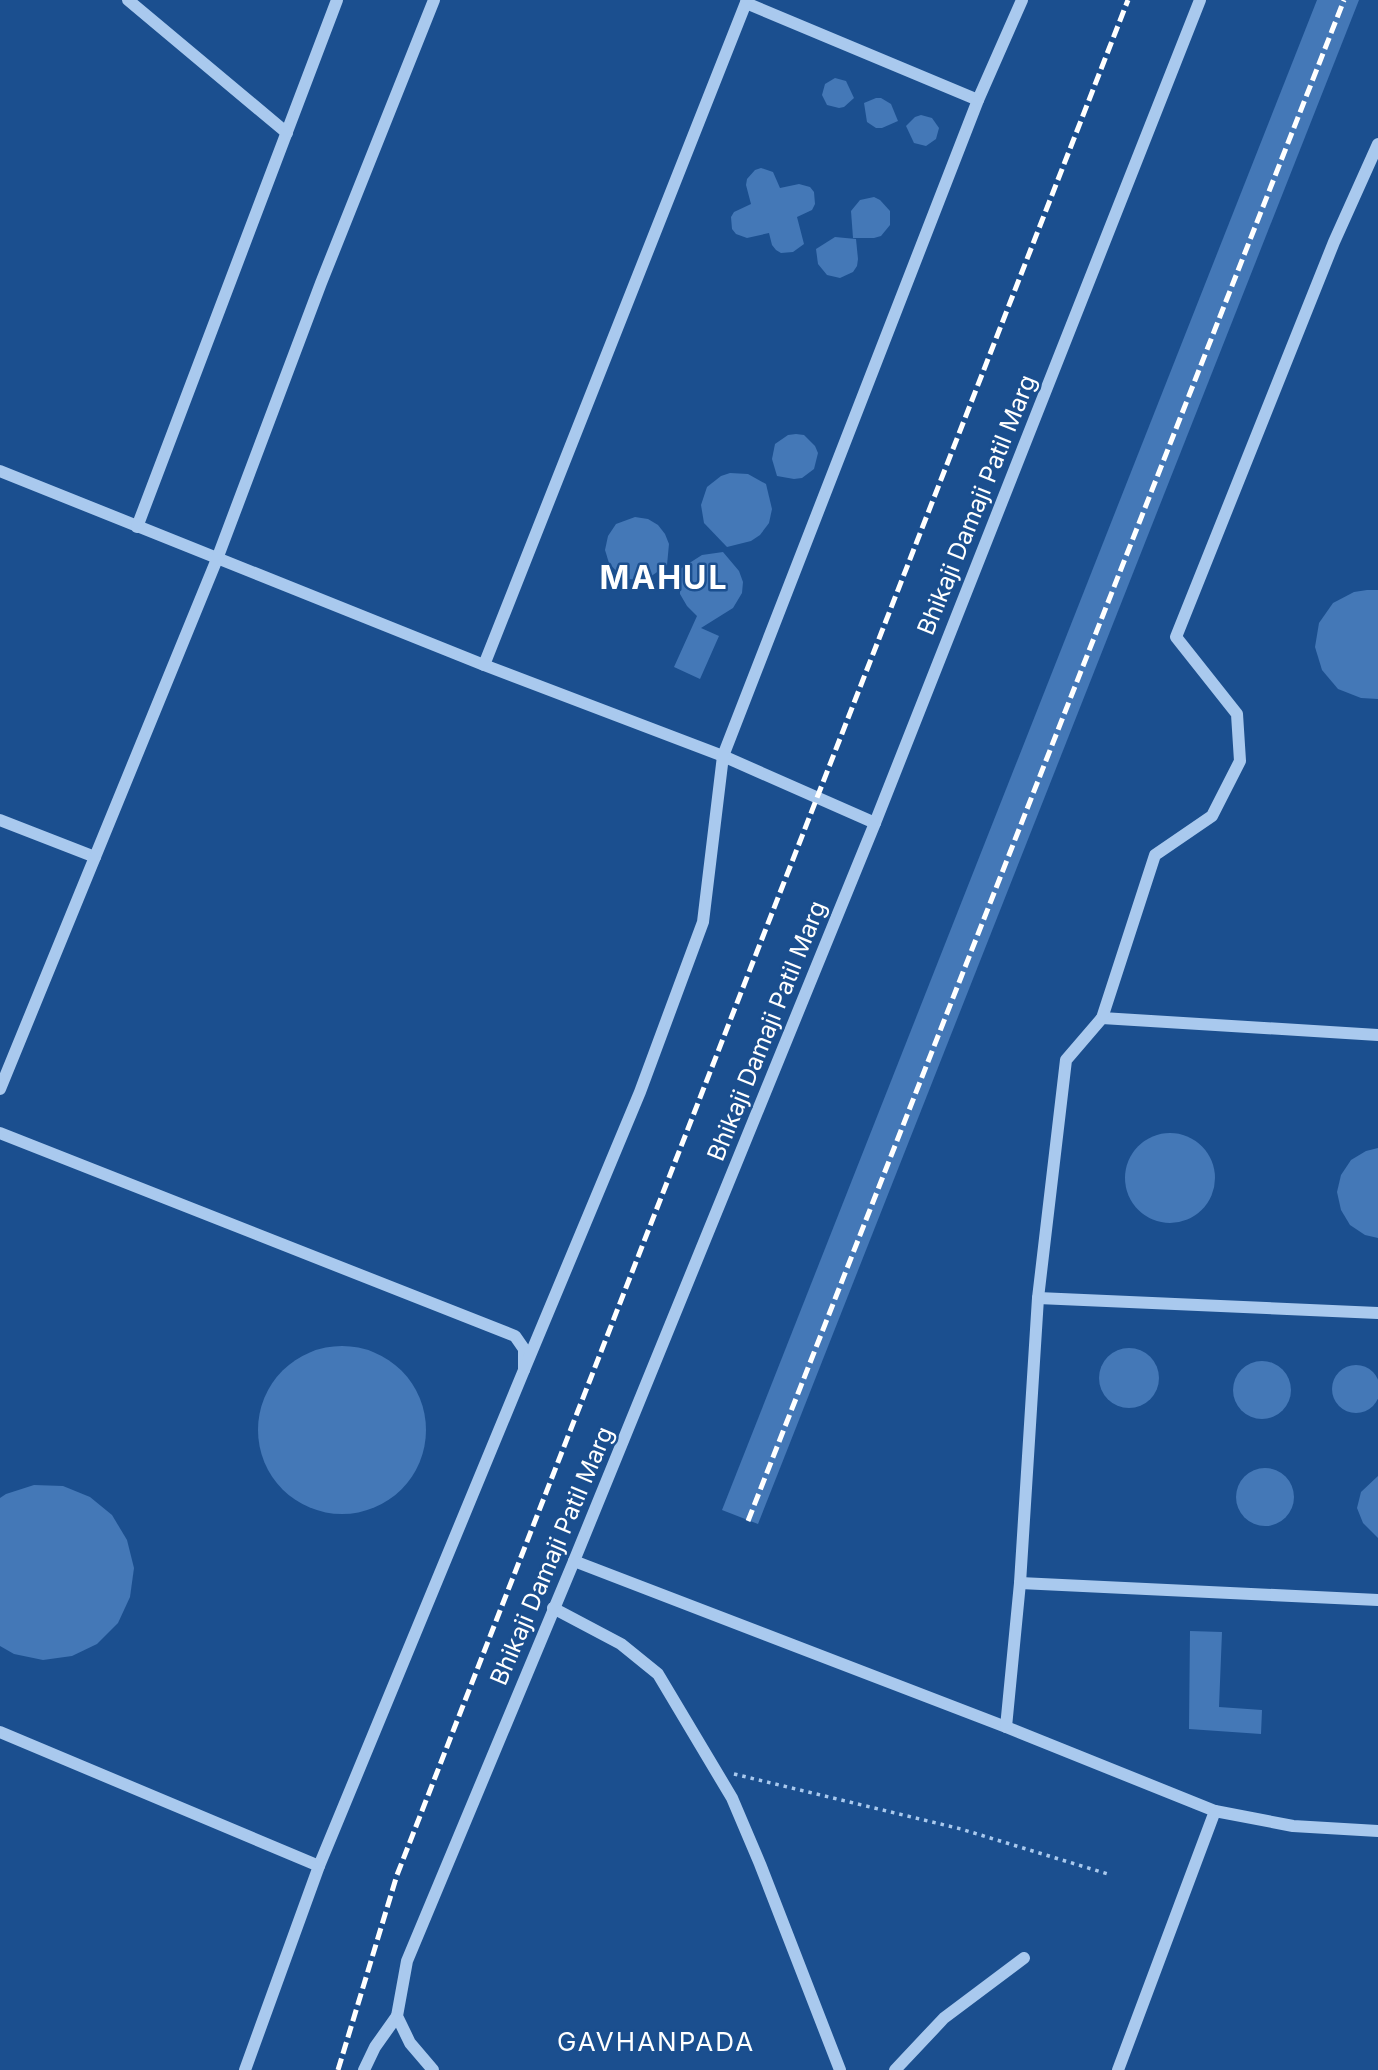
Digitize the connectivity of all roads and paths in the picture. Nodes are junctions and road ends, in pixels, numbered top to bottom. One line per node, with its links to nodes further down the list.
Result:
1 (128, 0): 8 (street)
2 (337, 0): 8 (street)
3 (434, 0): 12 (street)
4 (1022, 0): 7 (street)
5 (1200, 0): 16 (street, Bhikaji Damaji Patil Marg)
6 (747, 1): 7 (street); 13 (street)
7 (978, 100): 14 (street)
8 (288, 133): 11 (street)
9 (1378, 144): 18 (street)
10 (0, 471): 11 (street)
11 (137, 527): 12 (street)
12 (217, 559): 13 (street); 17 (street)
13 (484, 665): 14 (street)
14 (723, 757): 16 (street); 24 (street)
15 (0, 820): 17 (street)
16 (875, 823): 25 (street, Bhikaji Damaji Patil Marg)
17 (95, 858): 20 (street)
18 (1101, 1018): 19 (street); 22 (street)
19 (1378, 1035)
20 (0, 1089)
21 (0, 1133): 24 (street)
22 (1038, 1298): 23 (street); 26 (street)
23 (1378, 1313)
24 (524, 1370): 34 (street)
25 (574, 1562): 28 (street, Bhikaji Damaji Patil Marg); 29 (street)
26 (1020, 1583): 27 (street); 29 (street)
27 (1378, 1600)
28 (553, 1608): 31 (street); 37 (street, Bhikaji Damaji Patil Marg)
29 (1006, 1727): 32 (street)
30 (0, 1732): 34 (street)
31 (715, 1769): 35 (path); 41 (street)
32 (1215, 1811): 33 (street); 43 (street)
33 (1378, 1831)
34 (319, 1866): 38 (street)
35 (1111, 1875)
36 (1024, 1958): 42 (street)
37 (397, 2016): 39 (street); 40 (street)
38 (245, 2070)
39 (364, 2070)
40 (433, 2070)
41 (840, 2070)
42 (895, 2070)
43 (1118, 2070)

